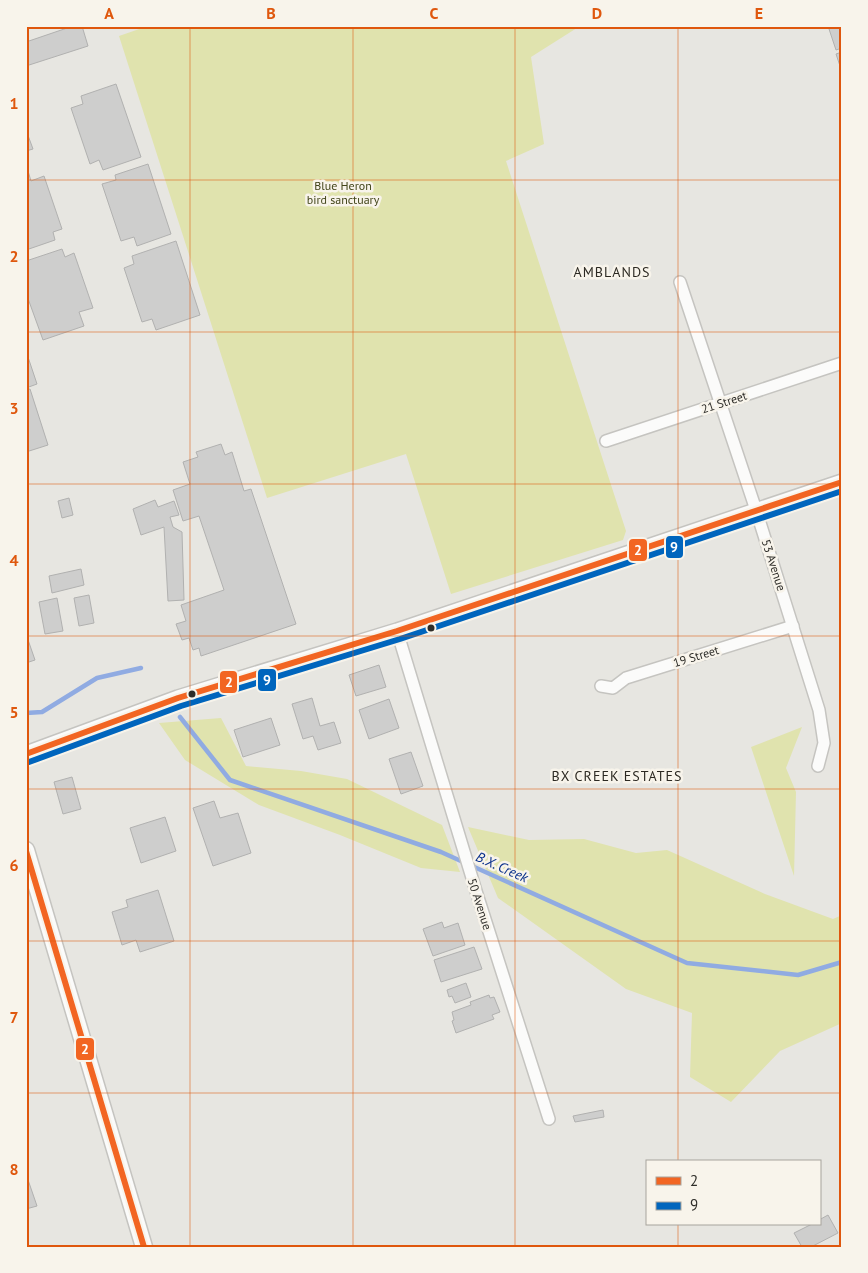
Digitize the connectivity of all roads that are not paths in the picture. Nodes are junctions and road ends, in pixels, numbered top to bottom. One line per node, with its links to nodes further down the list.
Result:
1 (680, 282): 3 (street, 53 Avenue)
2 (842, 363): 3 (street, 21 Street)
3 (720, 403): 4 (street, 21 Street); 6 (street, 53 Avenue)
4 (606, 440)
5 (842, 482): 6 (street)
6 (756, 510): 7 (street, 53 Avenue); 8 (street)
7 (793, 626): 9 (street, 19 Street); 11 (street, 53 Avenue)
8 (396, 631): 10 (street); 13 (street, 50 Avenue)
9 (601, 686)
10 (26, 754)
11 (818, 766)
12 (26, 850): 14 (main road)
13 (549, 1119)
14 (144, 1247)

